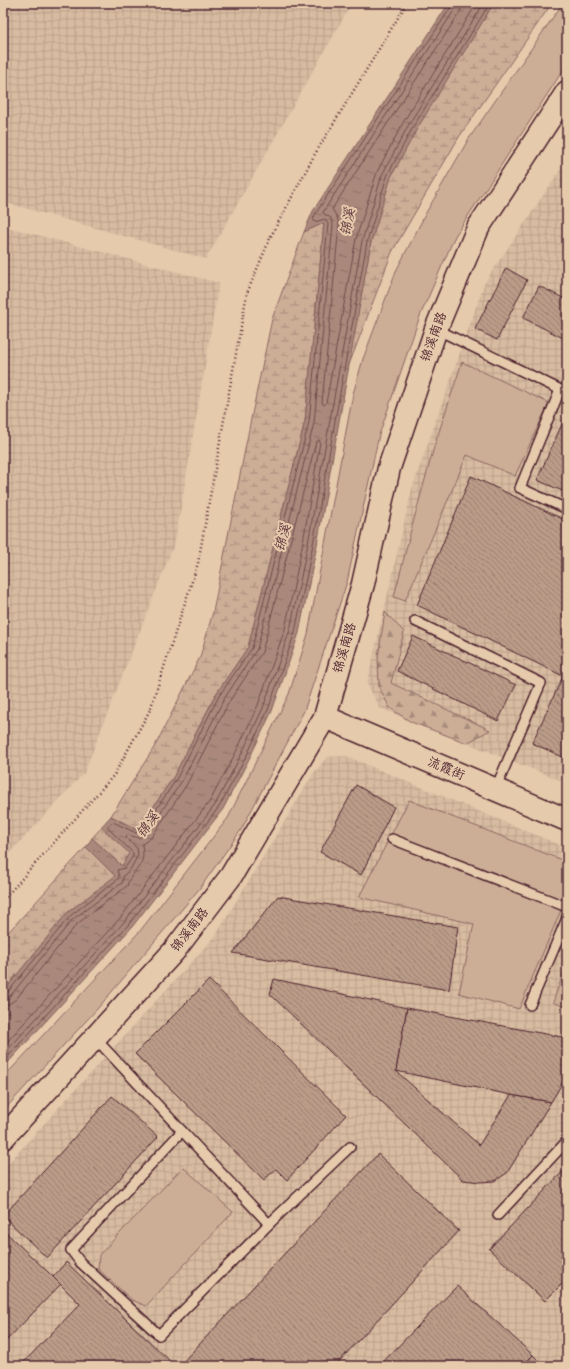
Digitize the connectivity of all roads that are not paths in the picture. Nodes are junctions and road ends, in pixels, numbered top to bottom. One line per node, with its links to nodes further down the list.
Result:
1 (567, 92): 2 (street, 锦溪南路)
2 (436, 329): 3 (lane); 6 (street, 锦溪南路)
3 (564, 391): 4 (lane)
4 (567, 509)
5 (415, 621): 7 (lane)
6 (325, 717): 7 (street, 流霞街); 13 (street, 锦溪南路)
7 (495, 790): 8 (street, 流霞街)
8 (567, 820)
9 (392, 840): 10 (lane)
10 (567, 907)
11 (567, 918): 12 (lane)
12 (530, 1005)
13 (95, 1038): 14 (lane); 15 (street, 锦溪南路)
14 (182, 1131): 19 (lane); 19 (lane)
15 (3, 1138)
16 (567, 1141): 18 (lane)
17 (350, 1147): 19 (lane)
18 (498, 1215)
19 (269, 1224)

